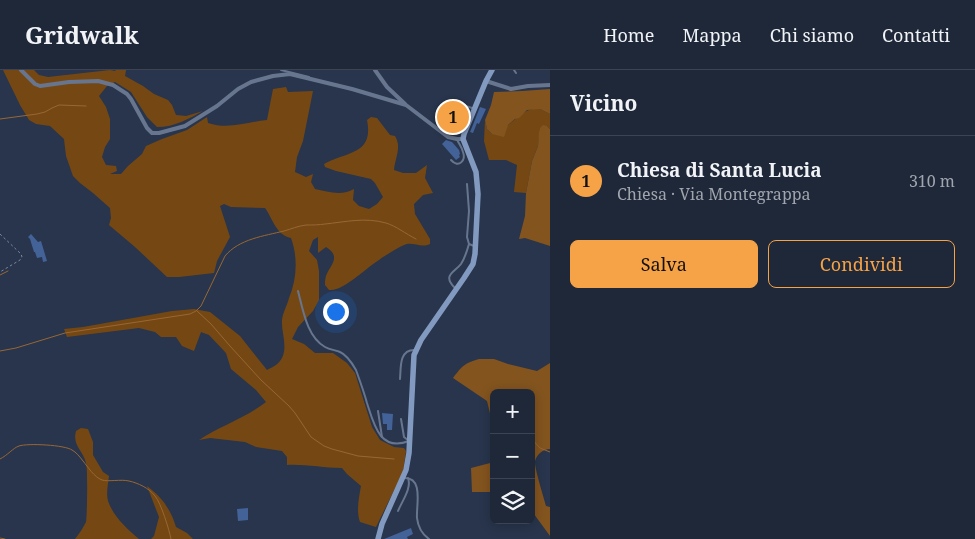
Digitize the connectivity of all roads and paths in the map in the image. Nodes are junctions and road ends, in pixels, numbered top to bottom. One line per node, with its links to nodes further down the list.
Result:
1 (21, 70): 5 (street)
2 (281, 70): 5 (lane)
3 (375, 70): 8 (street)
4 (492, 70): 6 (street)
5 (313, 79): 8 (street)
6 (486, 81): 7 (street); 10 (street)
7 (550, 85)
8 (406, 105): 11 (street)
9 (450, 107): 10 (lane); 11 (path)
10 (475, 109): 11 (street)
11 (459, 138): 12 (lane); 16 (street)
12 (451, 160)
13 (467, 184): 15 (lane)
14 (0, 234): 17 (path)
15 (470, 244): 16 (lane); 18 (lane)
16 (474, 246): 18 (street)
17 (0, 272)
18 (456, 289): 20 (street)
19 (298, 291): 24 (lane)
20 (416, 350): 21 (lane); 25 (street)
21 (400, 379)
22 (378, 412): 24 (lane)
23 (401, 419): 25 (lane)
24 (382, 437): 25 (lane)
25 (409, 442): 26 (street)
26 (406, 478): 27 (lane); 28 (street); 29 (lane)
27 (398, 511)
28 (378, 539)
29 (429, 539)

